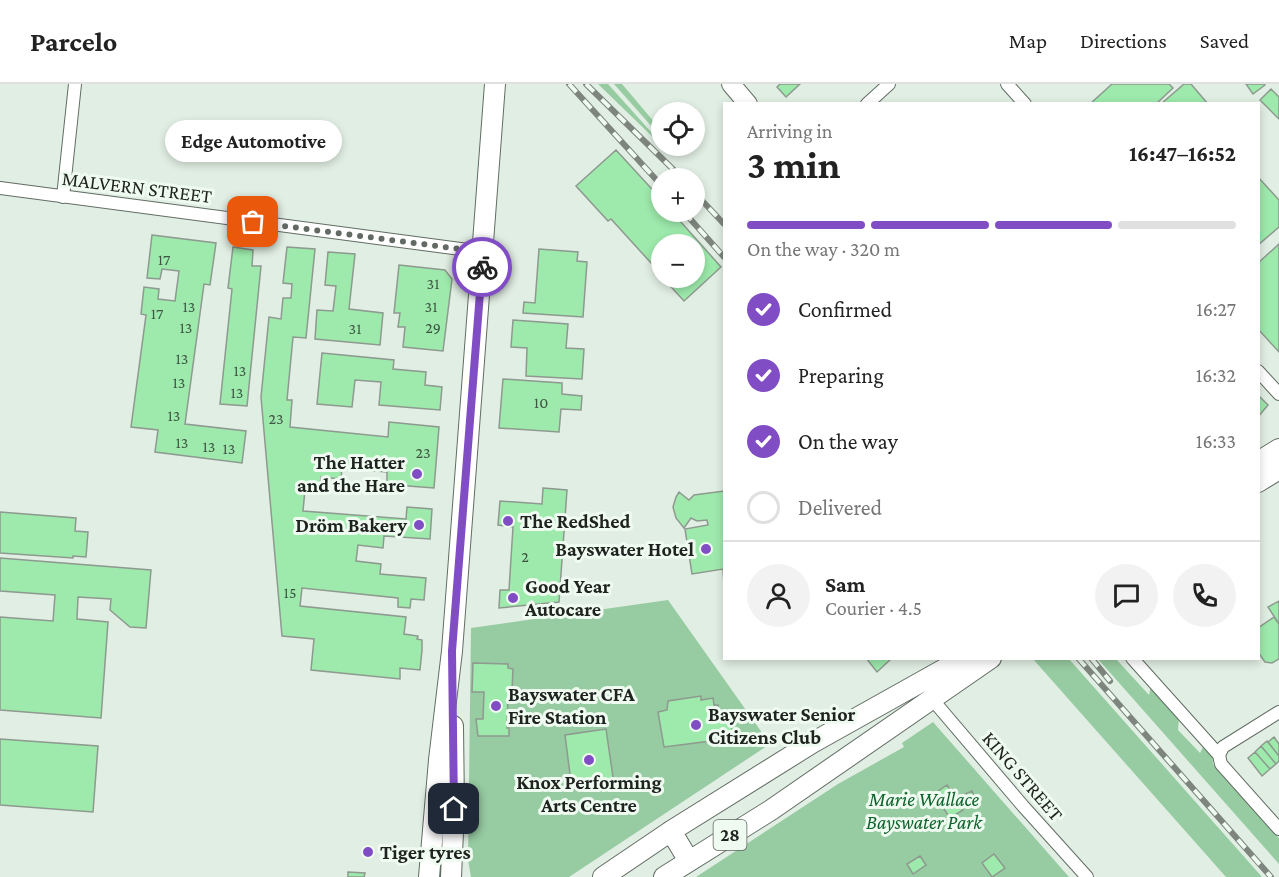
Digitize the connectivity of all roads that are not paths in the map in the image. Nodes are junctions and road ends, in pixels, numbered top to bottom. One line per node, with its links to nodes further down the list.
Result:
1 (75, 84): 10 (street)
2 (495, 84): 11 (main road)
3 (731, 84): 6 (main road)
4 (889, 84): 7 (street)
5 (1007, 84): 8 (street)
6 (746, 102)
7 (869, 102)
8 (1022, 102)
9 (0, 189): 10 (street, MALVERN STREET)
10 (63, 197): 11 (street, MALVERN STREET)
11 (483, 252): 18 (main road)
12 (1260, 373): 13 (street)
13 (1278, 394)
14 (1279, 449): 15 (main road)
15 (1260, 461)
16 (1279, 469): 17 (main road)
17 (1260, 481)
18 (452, 651): 29 (main road); 30 (main road)
19 (960, 660): 24 (main road, 28)
20 (988, 660): 22 (main road, 28)
21 (1134, 660): 25 (street)
22 (932, 699): 24 (main road); 28 (main road, 28); 33 (street, KING STREET)
23 (1279, 712): 25 (street)
24 (812, 743): 27 (main road, 28)
25 (1219, 755): 26 (street)
26 (1279, 829)
27 (671, 831): 28 (main road); 31 (main road, 28)
28 (689, 861): 32 (main road, 28)
29 (453, 872)
30 (429, 877)
31 (603, 877)
32 (664, 877)
33 (1087, 877)

